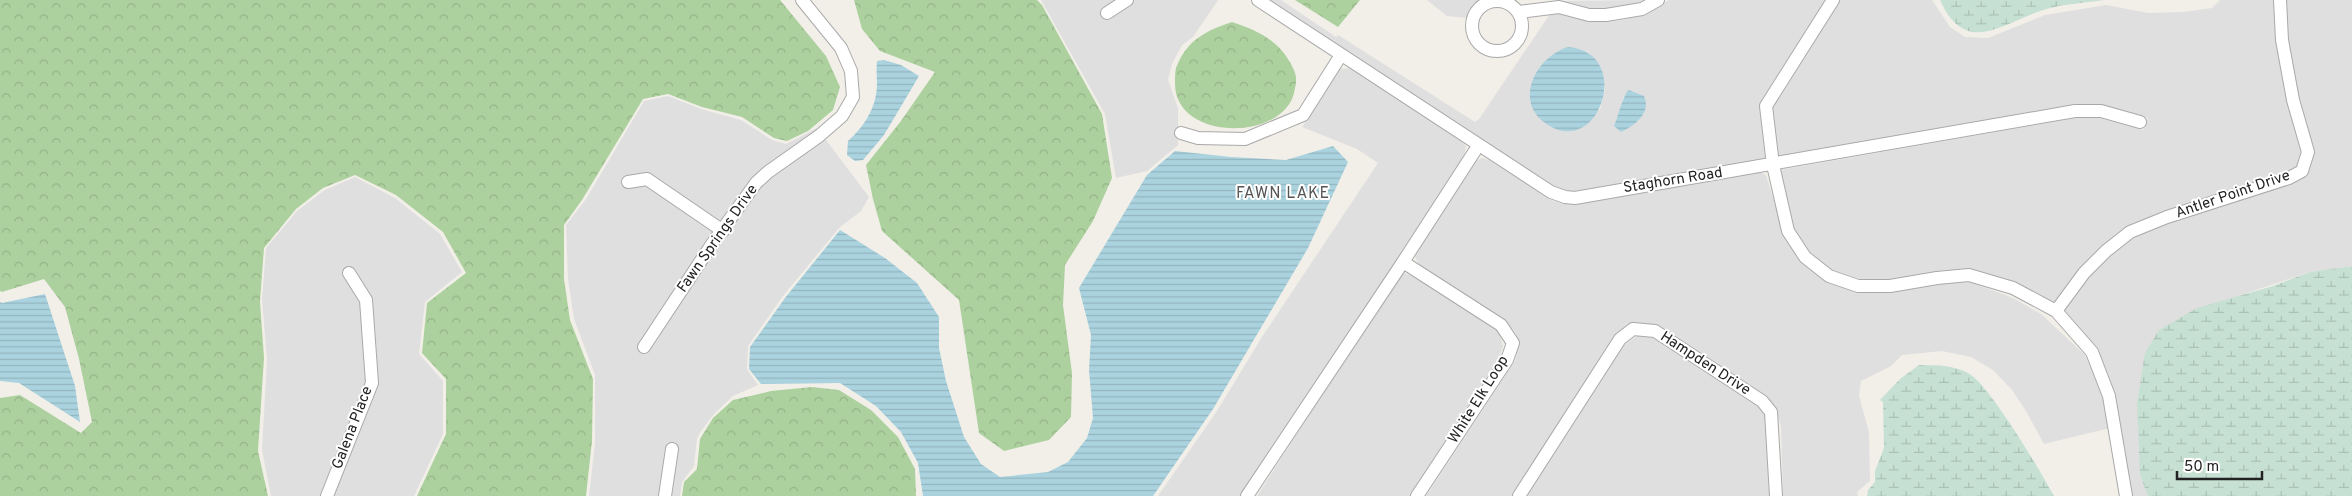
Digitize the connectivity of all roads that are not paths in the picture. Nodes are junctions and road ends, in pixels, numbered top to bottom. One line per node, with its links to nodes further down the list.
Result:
1 (802, 0): 15 (street, Fawn Springs Drive)
2 (1127, 0): 7 (street)
3 (1258, 0): 9 (street, Staghorn Road)
4 (1658, 0): 8 (street)
5 (1833, 0): 13 (street)
6 (2280, 0): 18 (street, Antler Point Drive)
7 (1107, 12)
8 (1519, 12): 8 (street)
9 (1341, 55): 11 (street); 12 (street, Staghorn Road)
10 (2140, 122): 13 (street, Staghorn Road)
11 (1181, 133)
12 (1478, 146): 13 (street, Staghorn Road); 16 (street)
13 (1773, 165): 18 (street)
14 (628, 182): 15 (street)
15 (723, 231): 19 (street, Fawn Springs Drive)
16 (1403, 262): 23 (street); 24 (street, White Elk Loop)
17 (349, 273): 21 (street, Galena Place)
18 (2056, 311): 27 (street)
19 (644, 347)
20 (672, 449): 22 (street)
21 (327, 496)
22 (665, 496)
23 (1247, 496)
24 (1417, 496)
25 (1519, 496): 26 (street, Hampden Drive)
26 (1776, 496)
27 (2126, 496)

